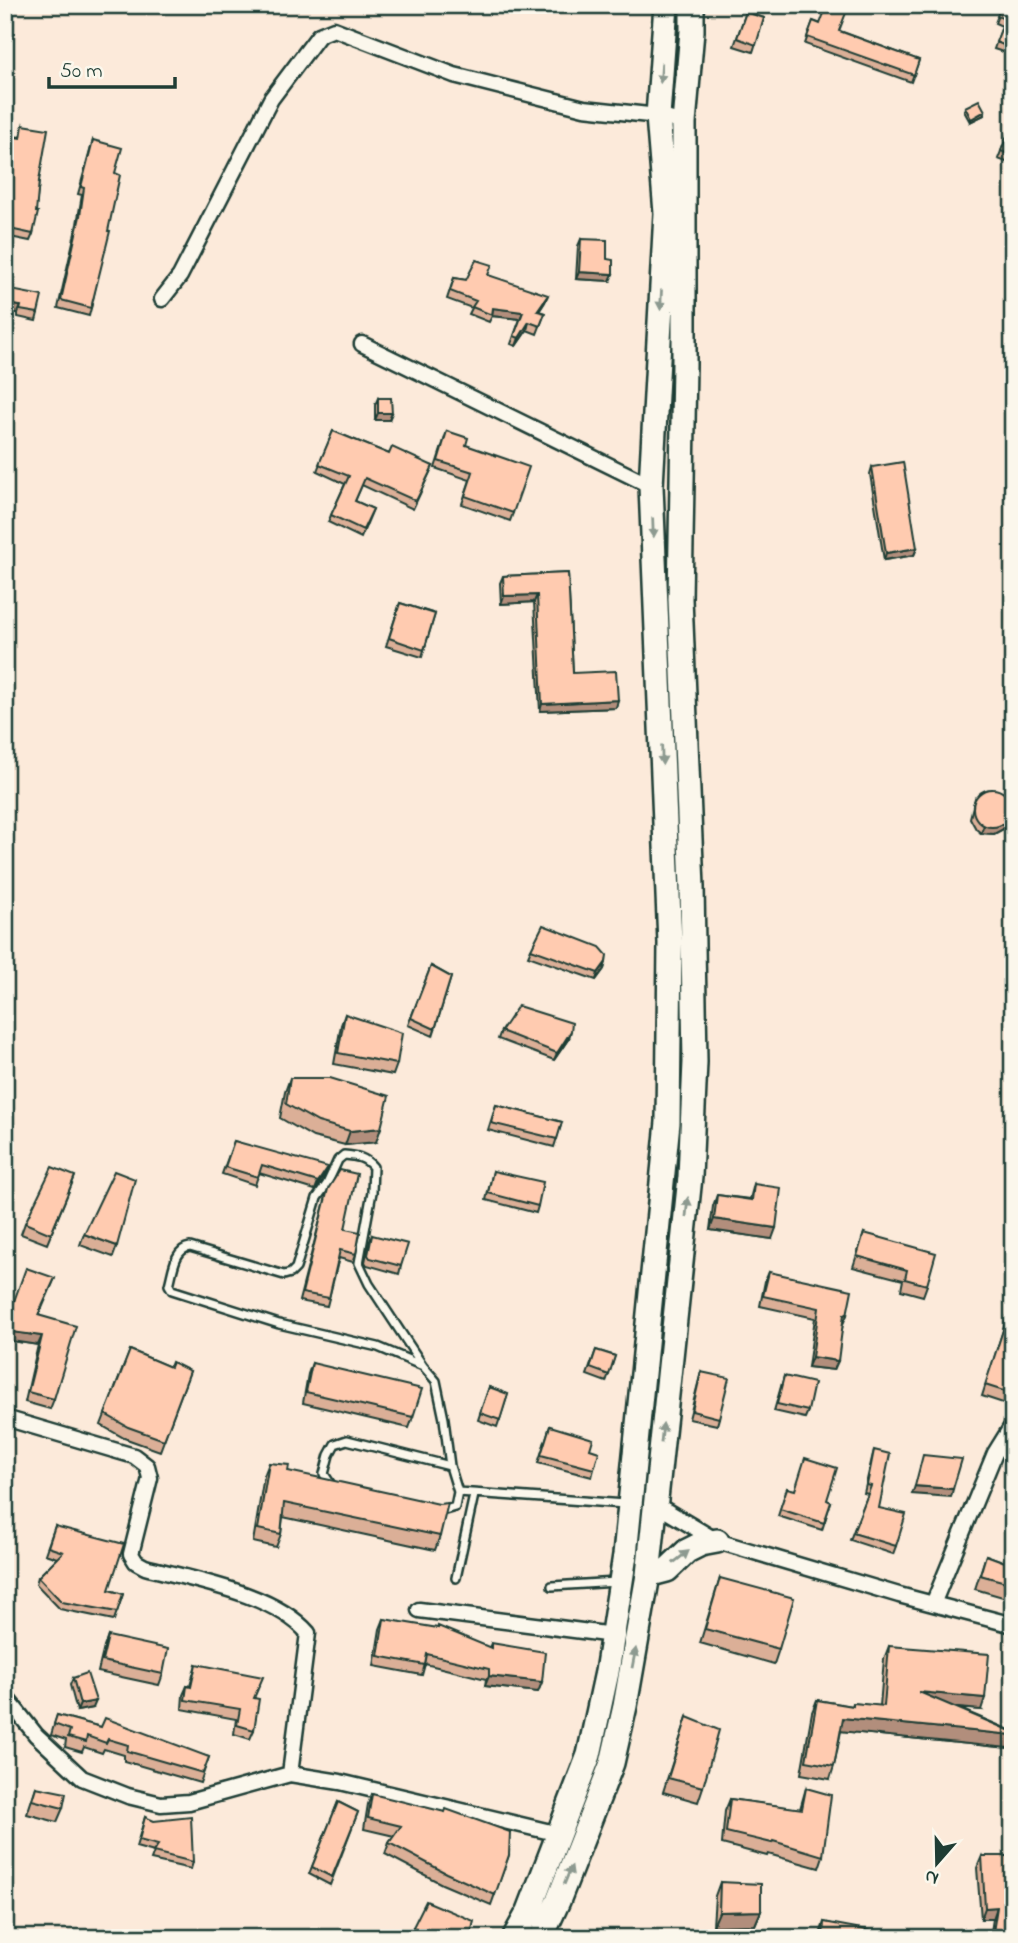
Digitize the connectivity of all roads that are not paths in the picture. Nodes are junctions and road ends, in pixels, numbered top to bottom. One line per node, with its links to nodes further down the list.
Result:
1 (666, 5): 3 (main road, one-way to 3)
2 (692, 5): 4 (main road)
3 (659, 116): 4 (street); 5 (street); 7 (main road, one-way to 7)
4 (684, 123): 16 (main road, one-way to 4)
5 (162, 299)
6 (362, 344): 7 (street)
7 (652, 486): 15 (main road, one-way to 15)
8 (423, 1366): 8 (lane); 11 (lane)
9 (5, 1418): 28 (street)
10 (1013, 1424): 23 (street)
11 (450, 1466): 12 (lane); 13 (lane)
12 (340, 1491)
13 (458, 1492): 14 (lane); 17 (lane)
14 (474, 1495): 15 (lane); 20 (lane)
15 (630, 1504): 21 (main road)
16 (655, 1504): 18 (street); 19 (main road)
17 (435, 1513)
18 (717, 1541): 19 (main road, one-way to 18); 23 (street)
19 (648, 1575): 31 (main road, one-way to 19)
20 (456, 1578)
21 (621, 1582): 22 (lane); 26 (main road)
22 (552, 1586)
23 (933, 1604): 25 (street)
24 (419, 1610): 26 (street)
25 (1013, 1625)
26 (613, 1634): 29 (main road)
27 (5, 1696): 28 (street)
28 (290, 1774): 29 (street)
29 (559, 1835): 30 (main road)
30 (514, 1938)
31 (541, 1938)

